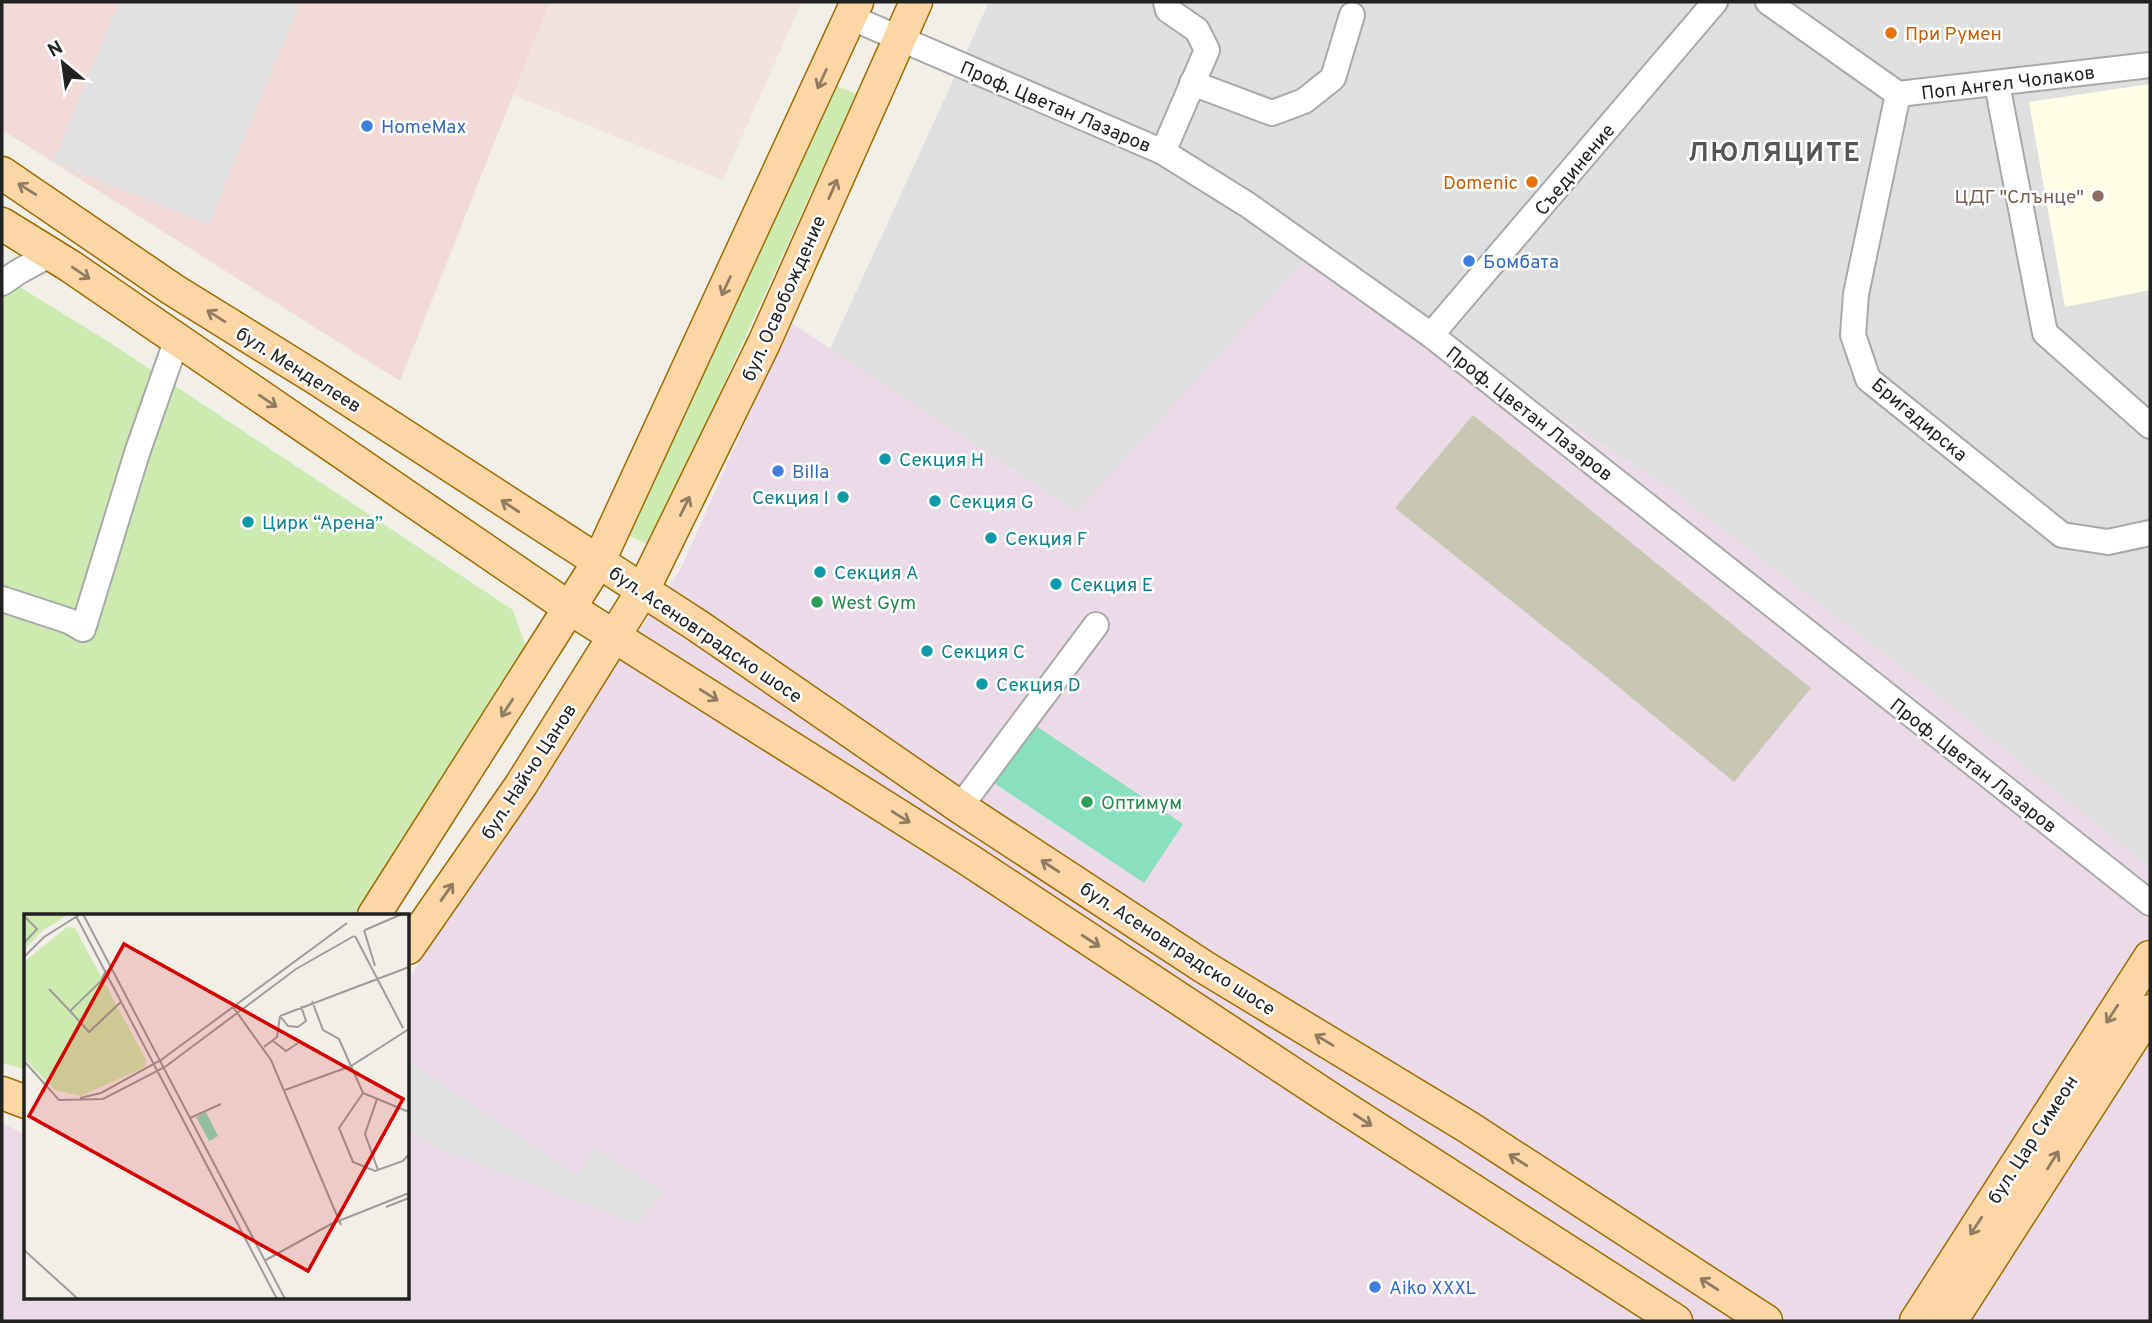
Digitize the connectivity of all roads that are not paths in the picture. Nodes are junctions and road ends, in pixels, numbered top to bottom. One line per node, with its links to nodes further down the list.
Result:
1 (916, 2): 7 (main road, бул. Освобождение)
2 (1166, 2): 9 (street)
3 (1715, 2): 17 (street, Съединение)
4 (1768, 2): 11 (street, Поп Ангел Чолаков)
5 (854, 9): 7 (street, Проф. Цветан Лазаров); 21 (main road, one-way to 21)
6 (1352, 15): 9 (street)
7 (900, 40): 12 (street, Проф. Цветан Лазаров); 22 (main road, бул. Освобождение, one-way to 7)
8 (2150, 65): 10 (street, Поп Ангел Чолаков)
9 (1192, 83): 12 (street)
10 (1997, 84): 11 (street, Поп Ангел Чолаков); 19 (street)
11 (1898, 94): 20 (street, Бригадирска)
12 (1163, 152): 17 (street, Проф. Цветан Лазаров)
13 (2, 173): 21 (main road, бул. Менделеев, one-way to 13)
14 (2, 224): 15 (main road)
15 (51, 254): 16 (street); 18 (main road, one-way to 18)
16 (2, 284)
17 (1431, 335): 28 (street, Проф. Цветан Лазаров)
18 (177, 339): 23 (street); 24 (main road, one-way to 24)
19 (2150, 426)
20 (2150, 533)
21 (598, 563): 22 (main road, бул. Асеновградско шосе); 24 (main road)
22 (643, 590): 26 (main road, бул. Найчо Цанов); 27 (main road, бул. Асеновградско шосе)
23 (2, 599)
24 (571, 609): 26 (main road); 29 (main road, one-way to 29)
25 (1096, 625): 27 (street)
26 (614, 636): 30 (main road, бул. Найчо Цанов, one-way to 26); 33 (main road, one-way to 33)
27 (960, 807): 34 (main road, бул. Асеновградско шосе, one-way to 27)
28 (2150, 903)
29 (375, 914)
30 (410, 945)
31 (2150, 957): 35 (main road, бул. Цар Симеон, one-way to 35)
32 (2150, 1011): 36 (main road, бул. Цар Симеон, one-way to 32)
33 (1676, 1321)
34 (1766, 1321)
35 (1916, 1321)
36 (1951, 1321)

